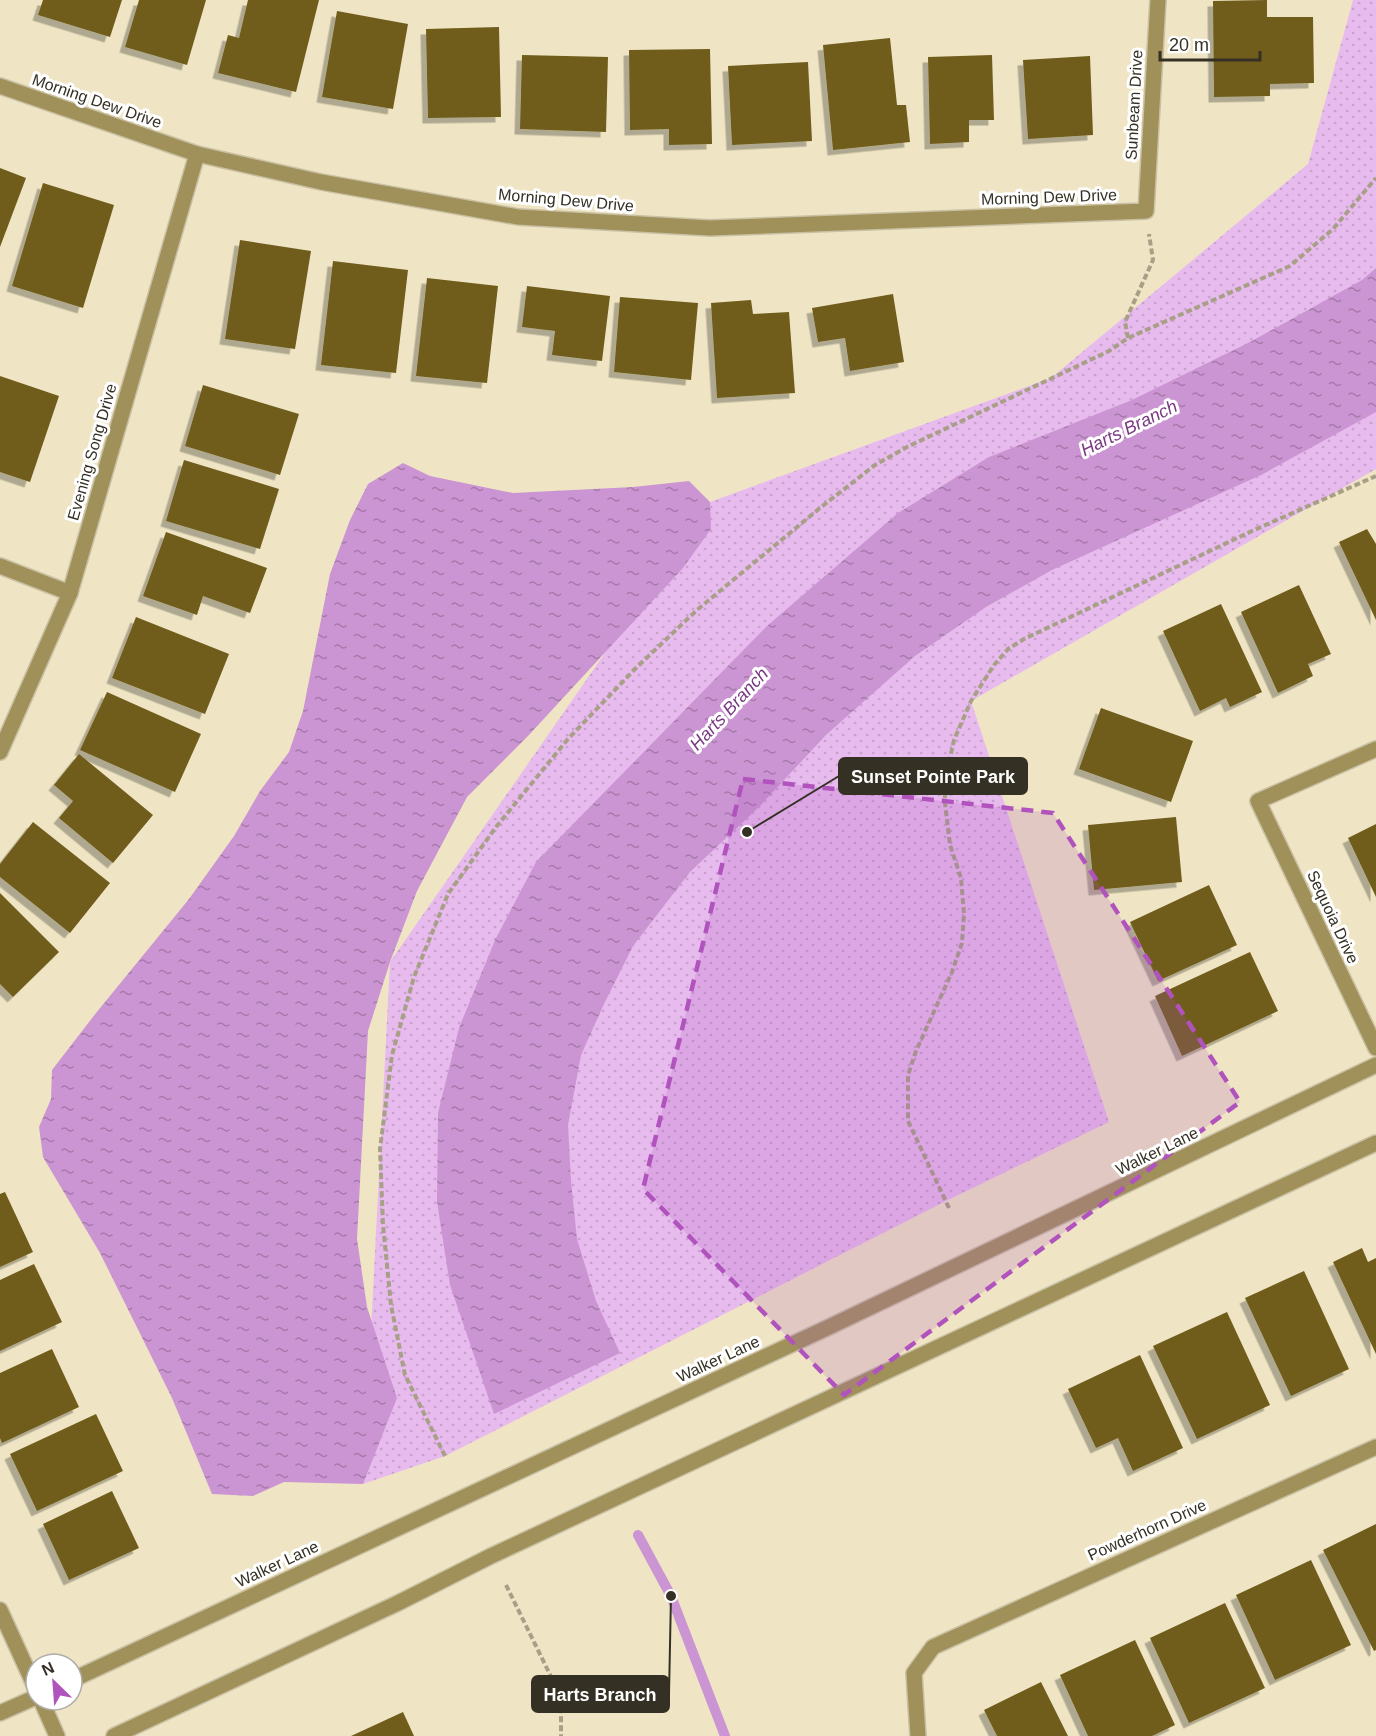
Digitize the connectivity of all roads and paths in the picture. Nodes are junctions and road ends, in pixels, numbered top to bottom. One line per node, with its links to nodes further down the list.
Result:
1 (1158, 0): 5 (street, Sunbeam Drive)
2 (0, 86): 3 (street, Morning Dew Drive)
3 (197, 154): 5 (street, Morning Dew Drive); 9 (street, Evening Song Drive)
4 (1376, 178): 6 (path)
5 (1146, 211): 6 (path)
6 (1128, 338): 17 (path)
7 (1376, 476): 15 (path)
8 (0, 566): 9 (street)
9 (70, 593): 11 (street, Evening Song Drive)
10 (1376, 749): 12 (street, Sequoia Drive)
11 (0, 752)
12 (1376, 1048)
13 (1376, 1065): 21 (street, Walker Lane)
14 (1376, 1143): 26 (street)
15 (949, 1208)
16 (1376, 1447): 28 (street, Powderhorn Drive)
17 (445, 1456)
18 (506, 1585): 27 (path)
19 (0, 1610): 20 (street)
20 (24, 1663)
21 (84, 1674)
22 (24, 1702): 24 (street)
23 (46, 1712): 25 (street)
24 (0, 1713)
25 (57, 1736)
26 (114, 1736)
27 (561, 1736)
28 (918, 1736)

